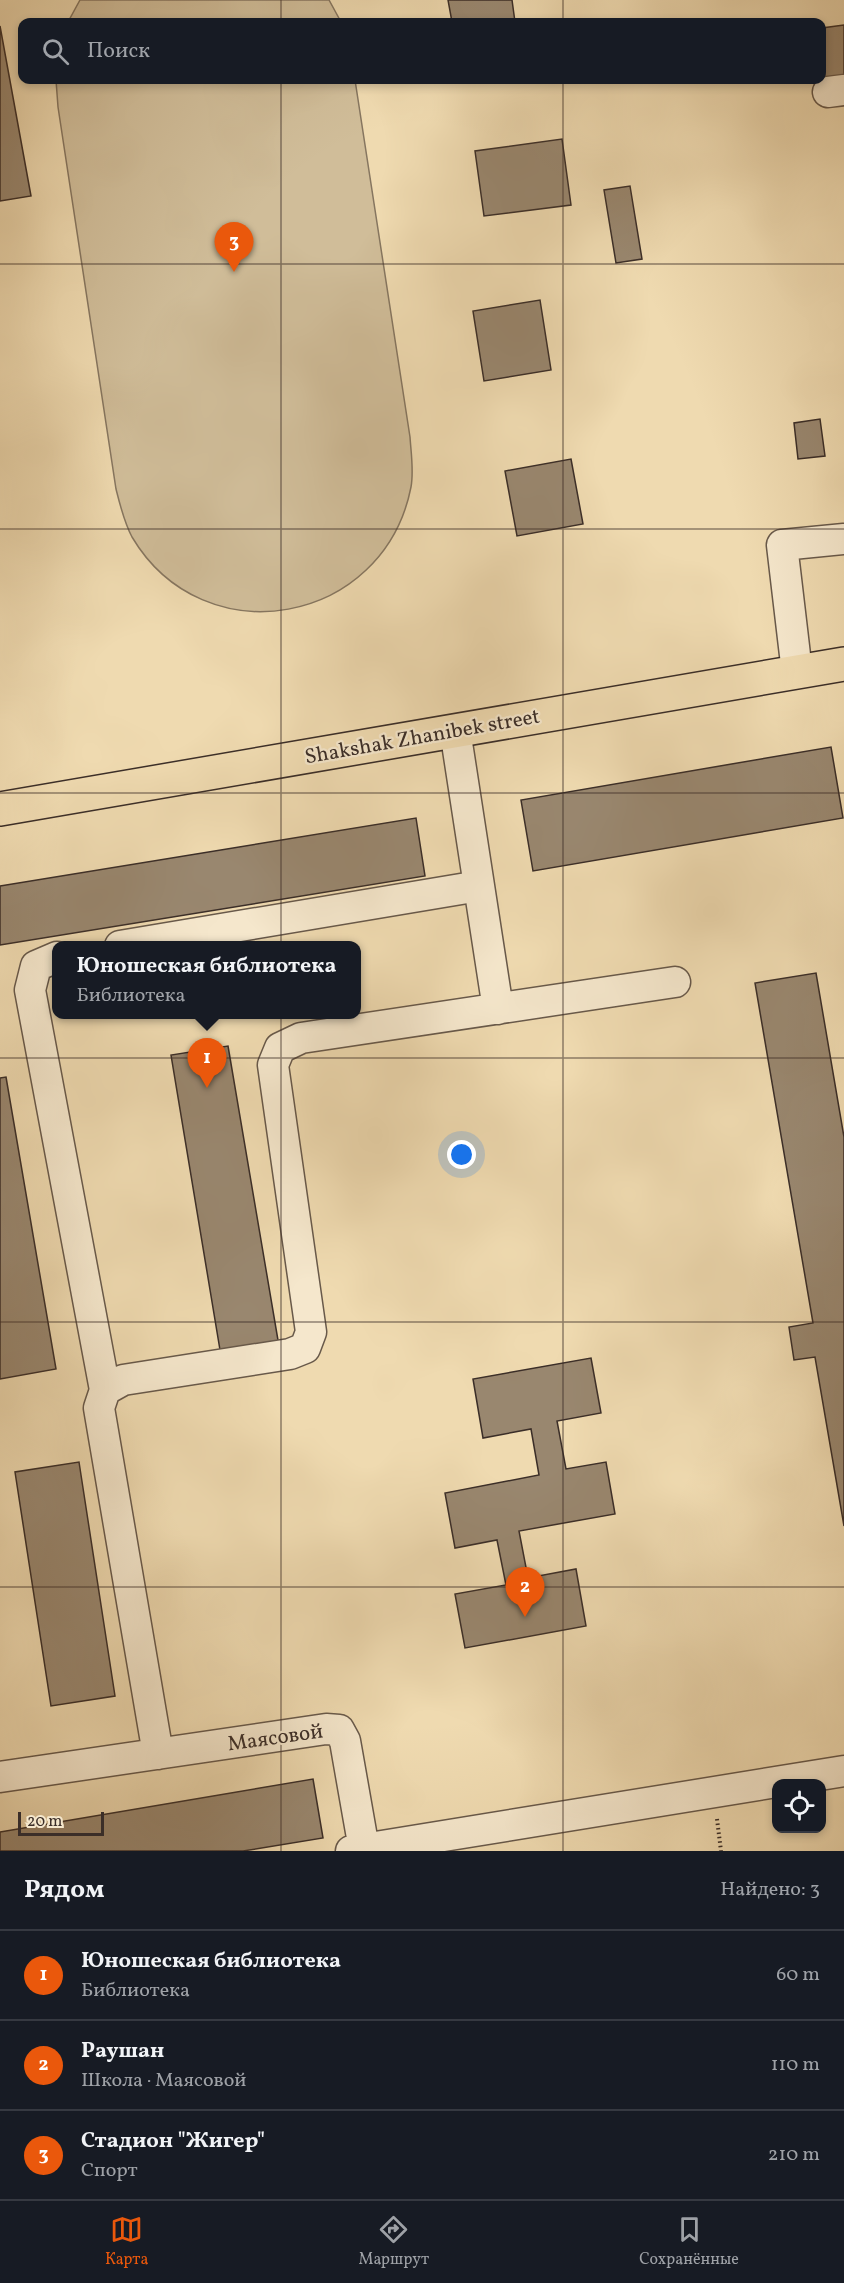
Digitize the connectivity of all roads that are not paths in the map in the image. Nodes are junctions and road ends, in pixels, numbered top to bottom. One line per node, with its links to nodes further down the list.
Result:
1 (844, 539): 3 (street)
2 (844, 664): 3 (main road, Shakshak Zhanibek street)
3 (797, 672): 4 (main road, Shakshak Zhanibek street)
4 (455, 730): 5 (main road, Shakshak Zhanibek street); 6 (street)
5 (0, 809)
6 (480, 886): 7 (street); 10 (street)
7 (144, 941)
8 (52, 959): 11 (street)
9 (675, 982): 10 (street)
10 (498, 1009): 11 (street)
11 (105, 1390): 12 (street)
12 (158, 1754): 14 (street, Маясовой); 15 (street, Маясовой)
13 (844, 1771): 15 (street, Маясовой)
14 (0, 1777)
15 (357, 1850)

